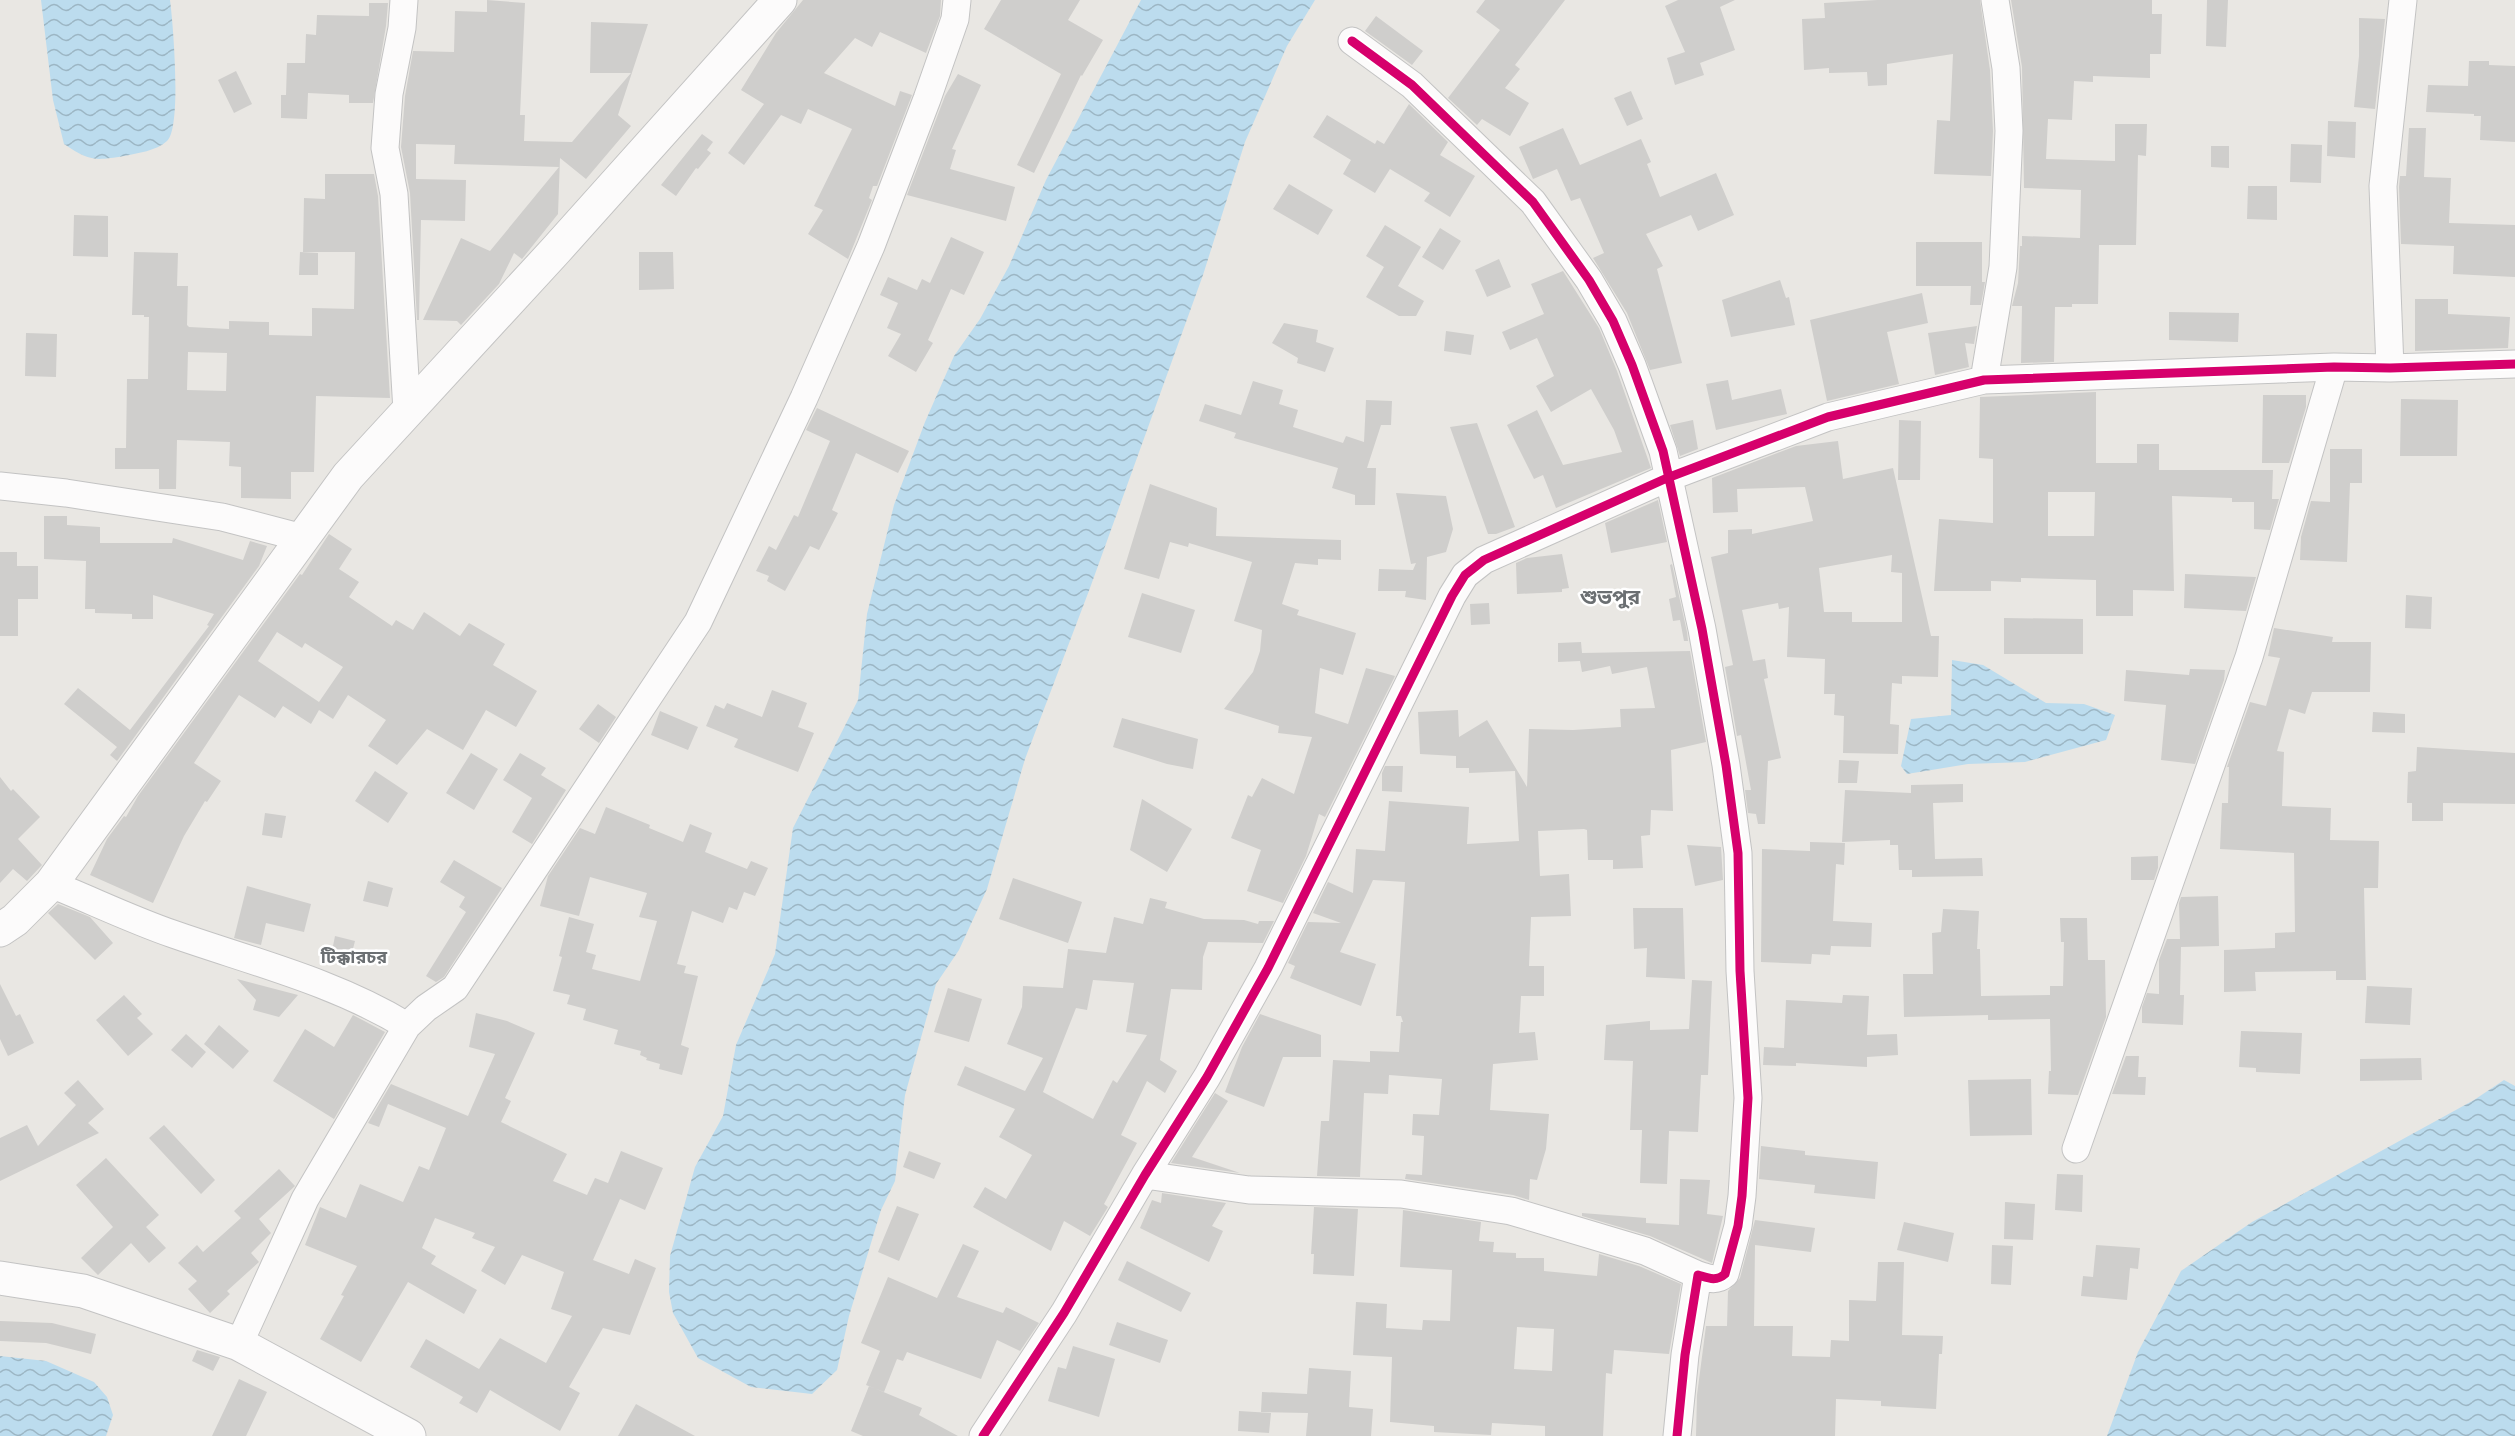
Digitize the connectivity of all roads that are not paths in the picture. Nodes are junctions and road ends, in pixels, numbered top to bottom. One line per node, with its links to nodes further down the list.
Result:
1 (404, 0): 11 (street)
2 (780, 0): 11 (street)
3 (957, 0): 17 (street)
4 (1995, 0): 10 (street)
5 (2403, 0): 9 (street)
6 (1352, 40): 12 (street)
7 (2515, 364): 9 (street)
8 (2334, 367): 9 (street); 10 (street); 18 (street)
9 (2390, 368)
10 (1984, 381): 12 (street)
11 (407, 411): 14 (street)
12 (1667, 478): 19 (street); 20 (street)
13 (0, 486): 14 (street)
14 (303, 538): 15 (street)
15 (51, 884): 16 (street); 17 (street)
16 (0, 930)
17 (407, 1026): 22 (street)
18 (2076, 1149)
19 (1145, 1175): 20 (street); 24 (street)
20 (1698, 1275): 25 (street)
21 (0, 1278): 22 (street)
22 (238, 1344): 23 (street)
23 (409, 1436)
24 (984, 1436)
25 (1677, 1436)

